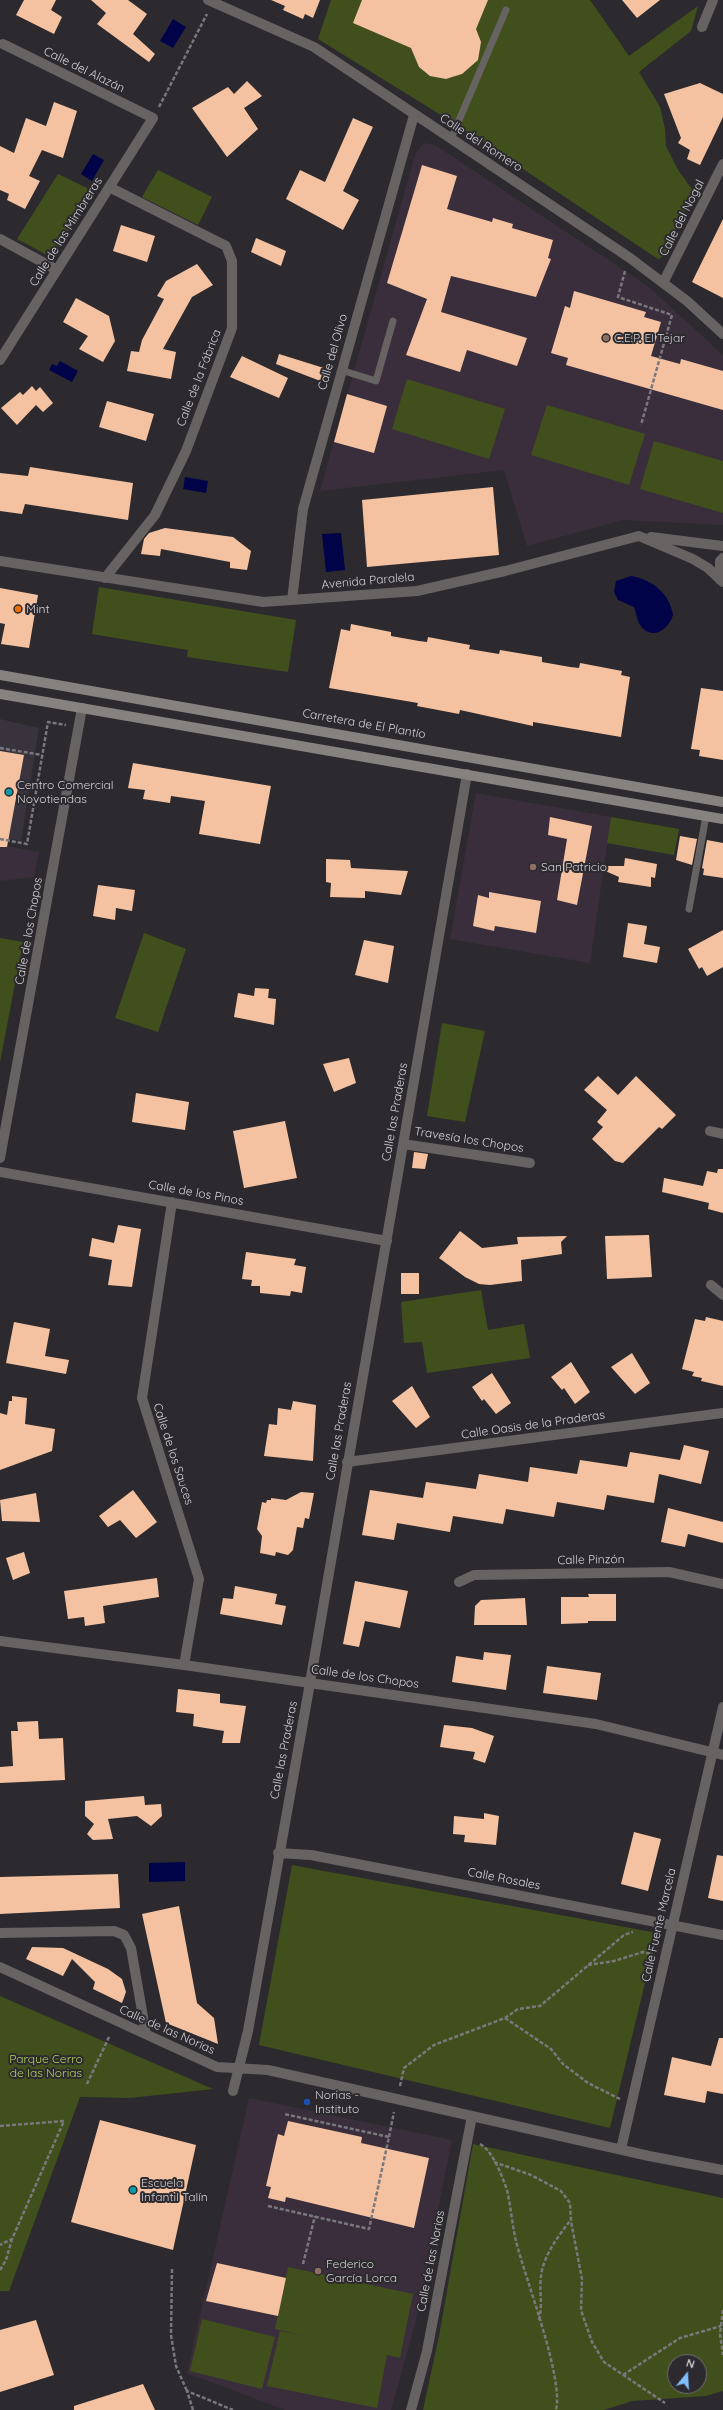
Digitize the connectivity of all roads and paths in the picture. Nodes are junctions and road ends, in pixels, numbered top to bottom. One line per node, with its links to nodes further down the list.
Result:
1 (713, 0): 4 (street)
2 (211, 1): 6 (street, Calle del Romero); 7 (path)
3 (506, 10): 8 (lane)
4 (702, 27)
5 (3, 44): 7 (street, Calle del Alazán)
6 (414, 115): 8 (street, Calle del Romero); 18 (street, Calle del Olivo)
7 (153, 118): 10 (street, Calle de las Mimbreras)
8 (451, 139): 12 (street, Calle del Romero)
9 (723, 164): 14 (street, Calle del Nogal)
10 (109, 187): 13 (street, Calle de las Mimbreras); 24 (street, Calle de la Fábrica)
11 (0, 239): 13 (street)
12 (630, 258): 14 (street, Calle del Romero); 19 (path)
13 (57, 270): 17 (street, Calle de las Mimbreras)
14 (663, 283): 16 (street, Calle del Romero)
15 (393, 321): 18 (lane)
16 (723, 334)
17 (0, 360)
18 (341, 370): 26 (street, Calle del Olivo)
19 (640, 425)
20 (639, 536): 21 (street); 25 (street); 26 (street, Avenida Paralela)
21 (723, 546)
22 (723, 558): 25 (street)
23 (0, 561): 24 (street, Avenida Paralela)
24 (105, 578): 26 (street, Avenida Paralela)
25 (722, 581)
26 (292, 600)
27 (0, 675): 34 (street, Carretera de El Plantío)
28 (0, 694): 29 (street)
29 (82, 708): 30 (street, Calle de los Chopos); 33 (street)
30 (79, 727): 32 (path); 42 (street, Calle de los Chopos)
31 (0, 748): 32 (path)
32 (42, 755): 37 (path)
33 (467, 774): 35 (street); 41 (street, Calle las Praderas)
34 (723, 802)
35 (706, 816): 36 (street); 38 (lane)
36 (723, 819)
37 (0, 839)
38 (690, 909)
39 (710, 1131): 40 (street)
40 (723, 1134)
41 (403, 1144): 43 (street, Travesía los Chopos); 46 (street, Calle las Praderas)
42 (0, 1158)
43 (530, 1163)
44 (0, 1172): 45 (street, Calle de los Pinos)
45 (172, 1202): 46 (street, Calle de los Pinos); 54 (street, Calle de los Sauces)
46 (387, 1241): 50 (street, Calle las Praderas)
47 (711, 1286): 48 (street)
48 (723, 1295)
49 (723, 1413): 50 (street, Calle Oasis de la Praderas)
50 (347, 1462): 55 (street, Calle las Praderas)
51 (459, 1582): 52 (street, Calle Pinzón)
52 (723, 1584)
53 (0, 1641): 54 (street, Calle de los Chopos)
54 (184, 1665): 55 (street, Calle de los Chopos)
55 (310, 1683): 57 (street, Calle de los Chopos); 59 (street, Calle las Praderas)
56 (723, 1707): 57 (street, Calle Fuente Marcela)
57 (712, 1752): 58 (street, Calle de los Chopos); 61 (street, Calle Fuente Marcela)
58 (723, 1755)
59 (278, 1853): 60 (street, Calle Rosales); 70 (street, Calle las Praderas)
60 (644, 1919): 61 (street, Calle Rosales); 65 (path)
61 (672, 1924): 63 (street, Calle Rosales); 64 (street, Calle Fuente Marcela)
62 (0, 1933): 68 (street)
63 (723, 1935)
64 (665, 1956): 65 (path); 74 (street, Calle Fuente Marcela)
65 (588, 1965): 67 (path)
66 (0, 1967): 68 (street, Calle de las Norias)
67 (505, 2018): 73 (path); 74 (path)
68 (146, 2034): 70 (street, Calle de las Norias)
69 (109, 2037): 71 (path)
70 (238, 2068): 72 (street, Calle las Praderas); 73 (street, Calle de las Norias)
71 (87, 2084)
72 (233, 2091)
73 (397, 2100): 76 (street, Calle de las Norias); 78 (path)
74 (632, 2103): 80 (street, Calle Fuente Marcela)
75 (284, 2114): 78 (path)
76 (472, 2116): 80 (street, Calle de las Norias); 100 (street, Calle de las Norias)
77 (0, 2126): 86 (path)
78 (389, 2137): 84 (path)
79 (475, 2141): 81 (path)
80 (622, 2149): 82 (street, Calle de las Norias)
81 (494, 2162): 85 (path); 92 (path)
82 (723, 2170)
83 (268, 2206): 84 (path)
84 (315, 2216): 88 (path)
85 (571, 2221): 92 (path); 95 (path)
86 (12, 2239): 87 (path); 90 (path)
87 (0, 2245)
88 (303, 2264)
89 (172, 2268): 96 (path)
90 (0, 2270)
91 (723, 2310): 93 (path)
92 (539, 2320): 101 (path)
93 (721, 2326): 94 (path); 95 (path)
94 (723, 2355)
95 (623, 2375): 97 (path)
96 (187, 2391): 98 (path); 99 (path)
97 (665, 2404)
98 (193, 2410)
99 (233, 2410)
100 (411, 2410)
101 (556, 2410)

